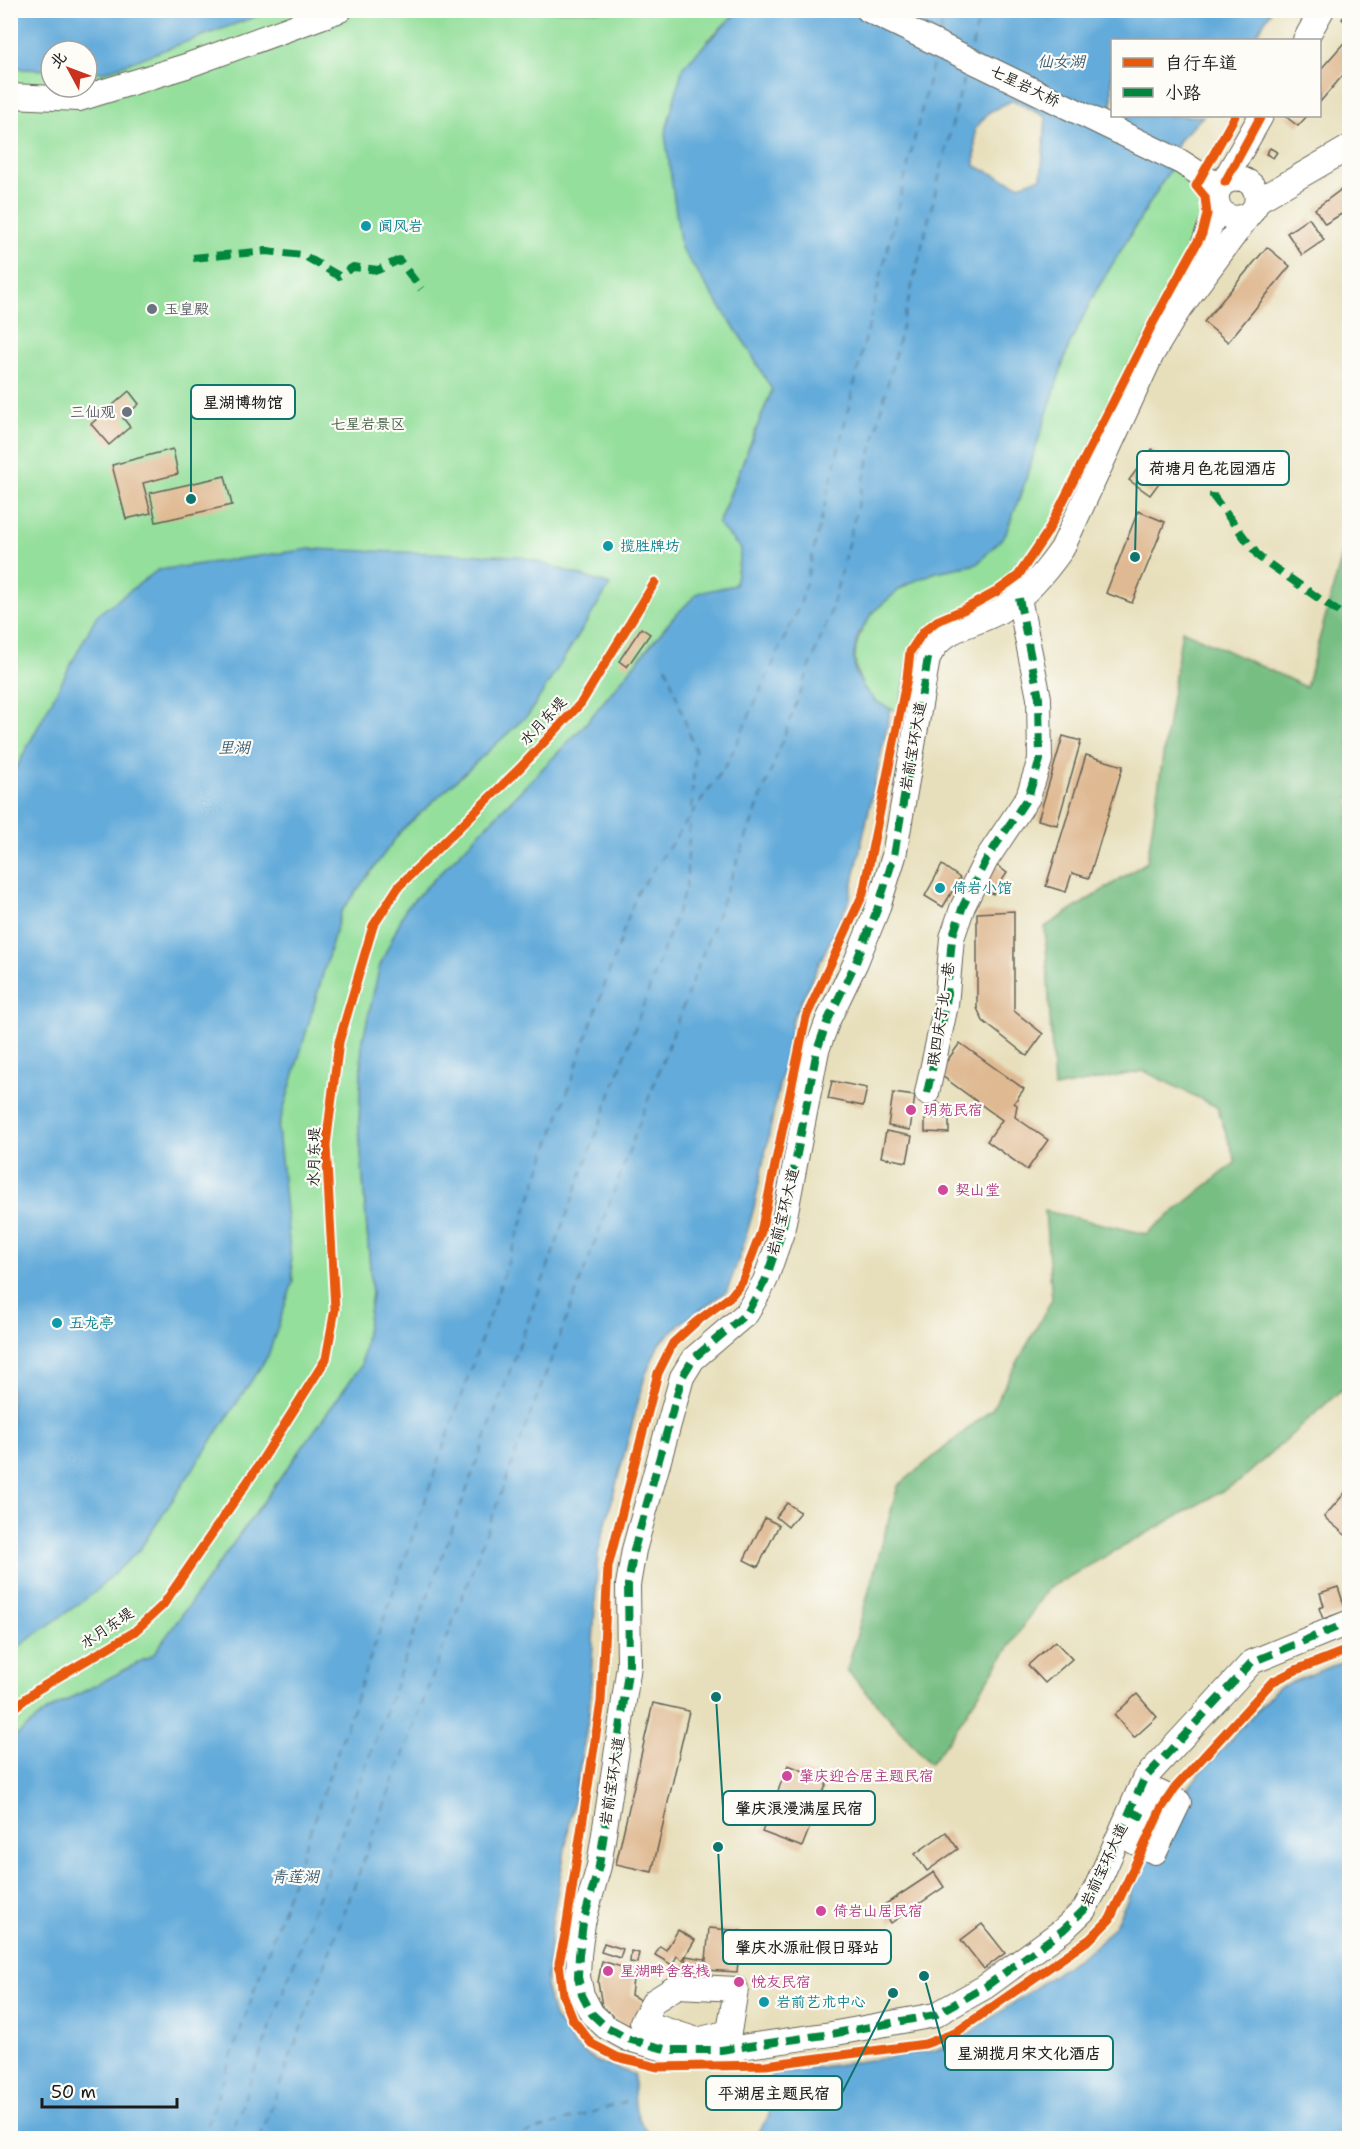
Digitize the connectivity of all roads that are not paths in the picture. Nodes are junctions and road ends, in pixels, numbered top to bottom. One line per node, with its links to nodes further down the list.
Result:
1 (340, 10): 5 (street)
2 (868, 10): 8 (street, 七星岩大桥)
3 (1322, 10): 4 (street)
4 (1306, 39)
5 (10, 96)
6 (1260, 117): 8 (street)
7 (1350, 147): 9 (street)
8 (1221, 192): 9 (street); 9 (street); 10 (street)
9 (1254, 207): 10 (street)
10 (1178, 310): 11 (street)
11 (1019, 598): 12 (street, 联四庆宁北一巷); 13 (street, 岩前宝环大道)
12 (927, 1093)
13 (1350, 1622)

